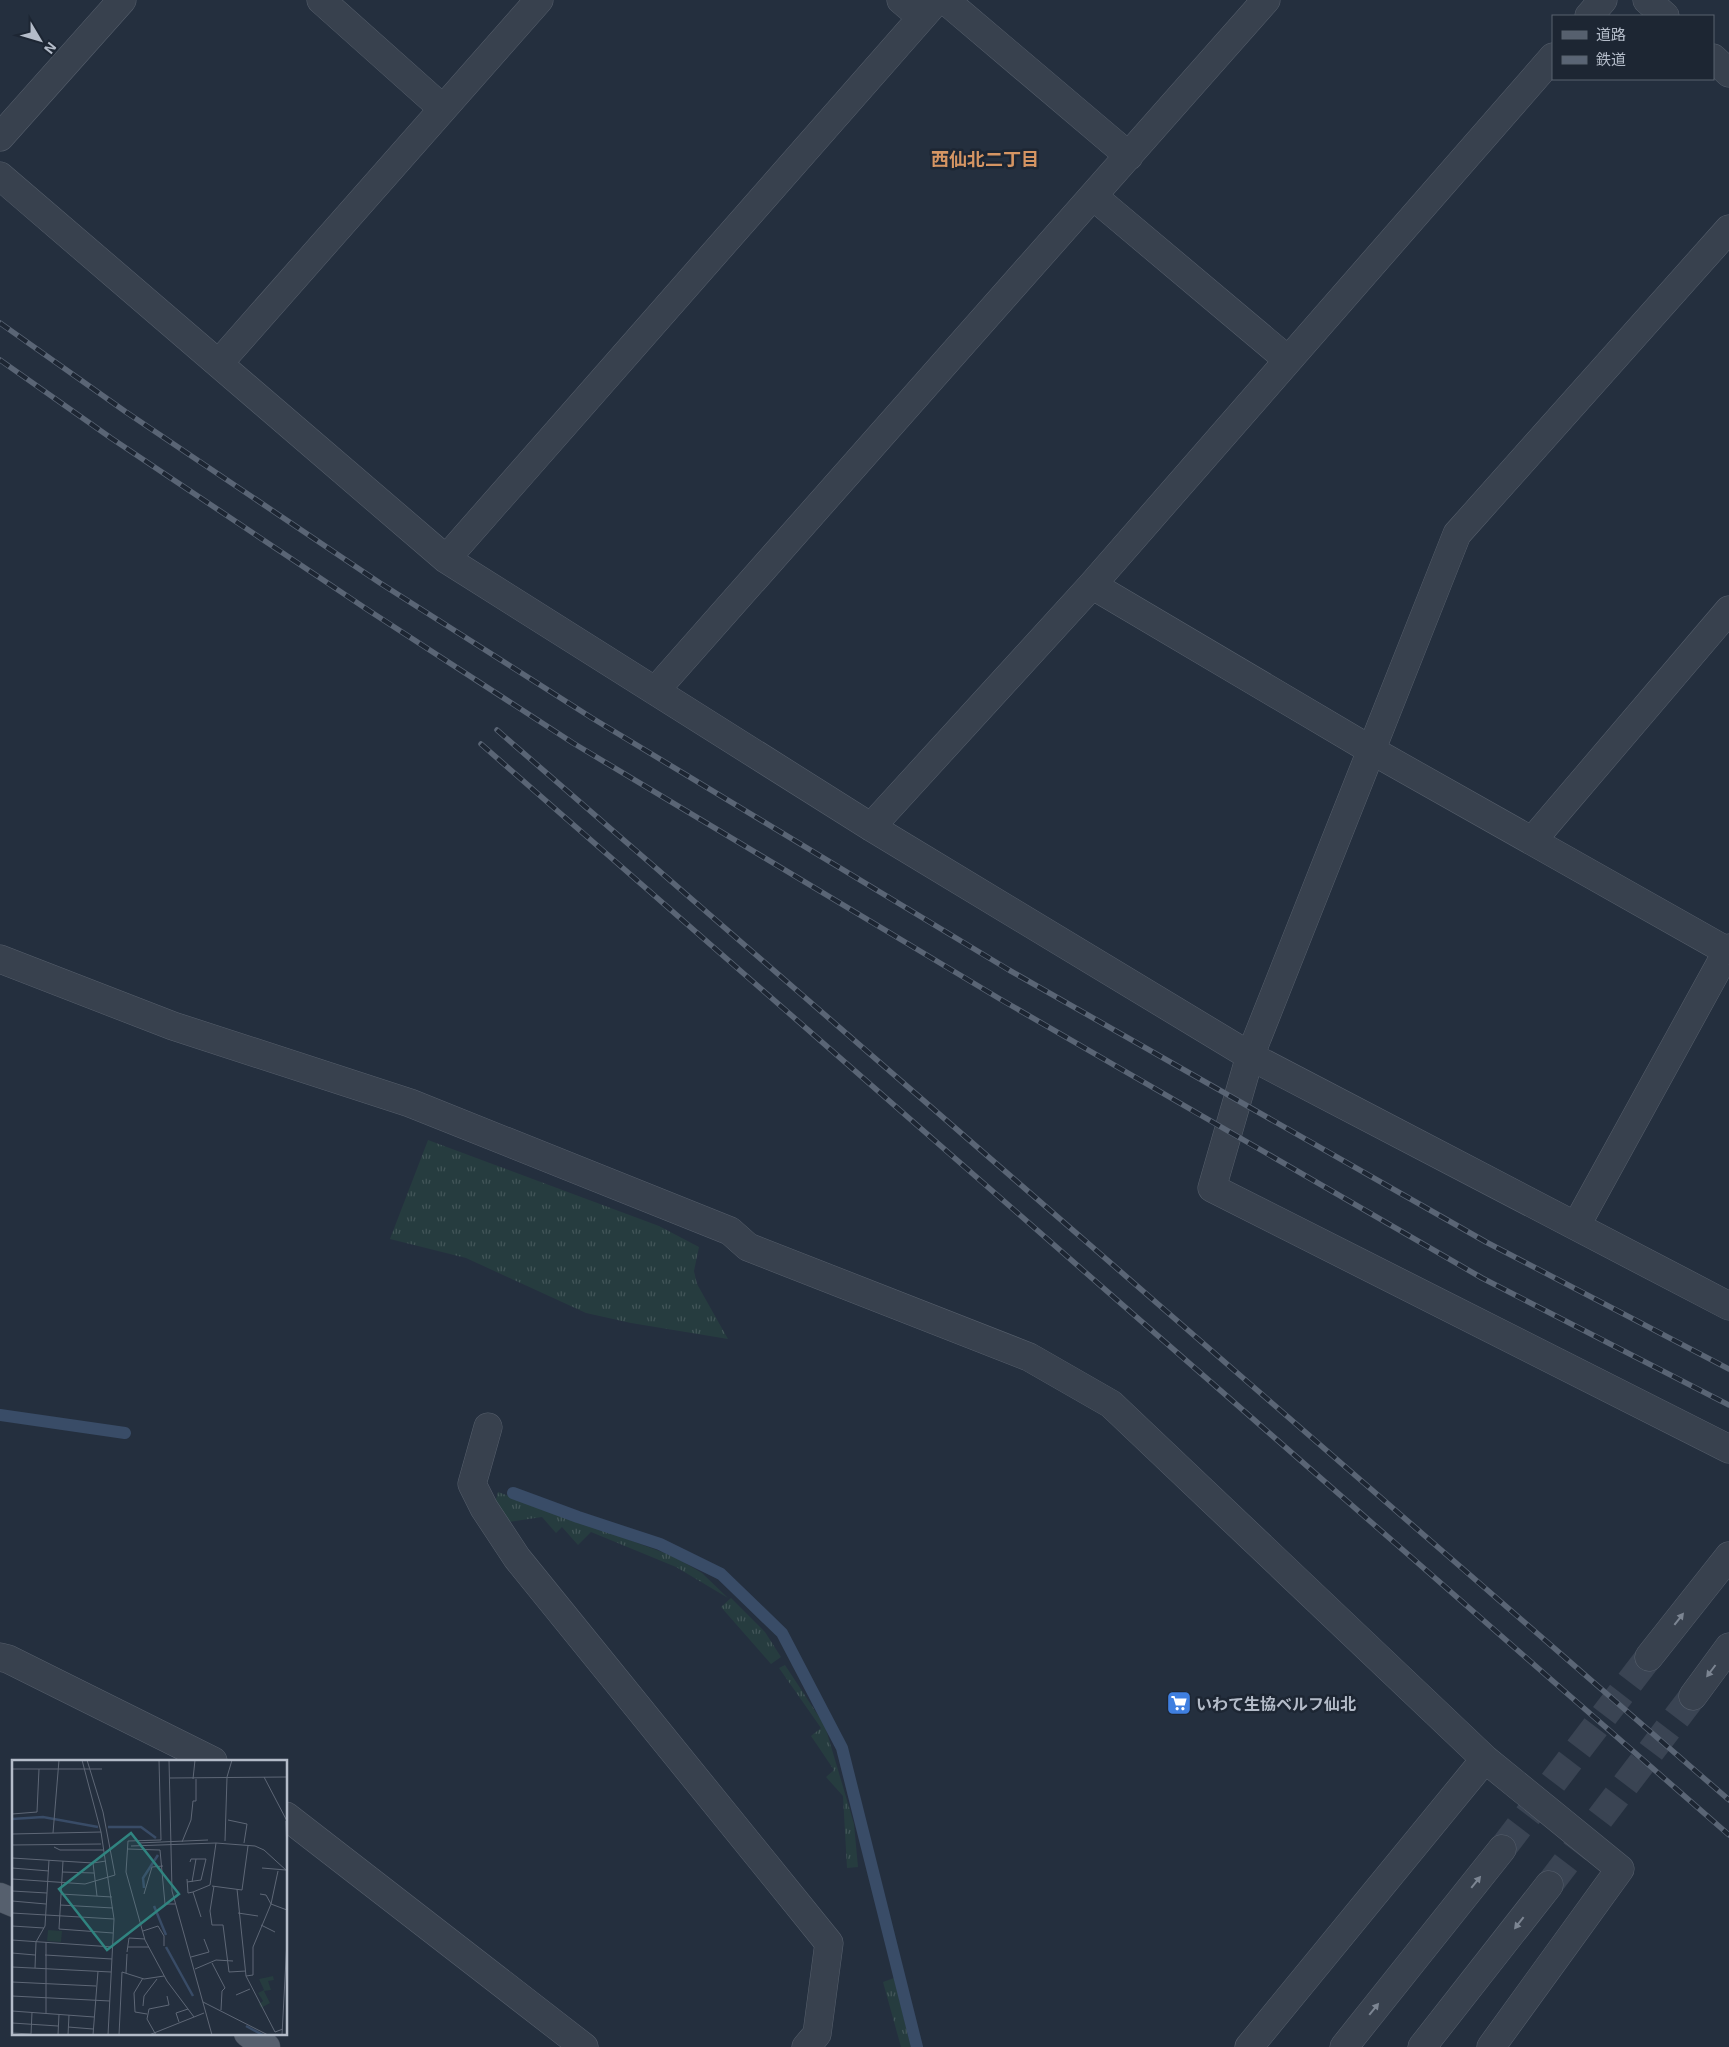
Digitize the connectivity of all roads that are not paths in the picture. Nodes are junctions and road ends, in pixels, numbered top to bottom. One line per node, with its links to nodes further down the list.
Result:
1 (122, 0): 15 (street)
2 (321, 0): 14 (street)
3 (539, 0): 14 (street)
4 (945, 0): 16 (street)
5 (1266, 0): 16 (street)
6 (1603, 0): 9 (street)
7 (1647, 0): 10 (street)
8 (920, 6): 22 (street)
9 (1590, 15)
10 (1664, 15)
11 (1552, 58): 20 (street)
12 (1714, 59): 13 (street)
13 (1729, 73)
14 (442, 108): 21 (street)
15 (0, 137)
16 (1129, 156): 18 (street)
17 (0, 176): 21 (street)
18 (1093, 196): 20 (street); 25 (street)
19 (1729, 229): 26 (street)
20 (1288, 360): 23 (street)
21 (219, 364): 22 (street)
22 (446, 559): 25 (street)
23 (1092, 585): 26 (street); 27 (street)
24 (1729, 610): 28 (street)
25 (656, 691): 27 (street)
26 (1371, 750): 28 (street); 31 (street)
27 (871, 827): 31 (street)
28 (1532, 841): 29 (street)
29 (1728, 950): 32 (street)
30 (0, 959): 41 (street)
31 (1250, 1056): 32 (street); 35 (street)
32 (1576, 1226): 33 (street)
33 (1729, 1306)
34 (488, 1427): 51 (street)
35 (1729, 1450)
36 (1729, 1556): 39 (street, one-way to 36)
37 (1729, 1647): 40 (street, one-way to 40)
38 (0, 1657): 42 (street)
39 (1649, 1658)
40 (1693, 1696)
41 (1485, 1759): 52 (street); 55 (street)
42 (211, 1760)
43 (288, 1818): 50 (street)
44 (1502, 1849): 53 (street, one-way to 44)
45 (1549, 1885): 54 (street, one-way to 54)
46 (0, 1897): 47 (main road)
47 (12, 1903)
48 (249, 2034): 49 (main road)
49 (266, 2047)
50 (584, 2047)
51 (806, 2047)
52 (1249, 2047)
53 (1344, 2047)
54 (1422, 2047)
55 (1491, 2047)

